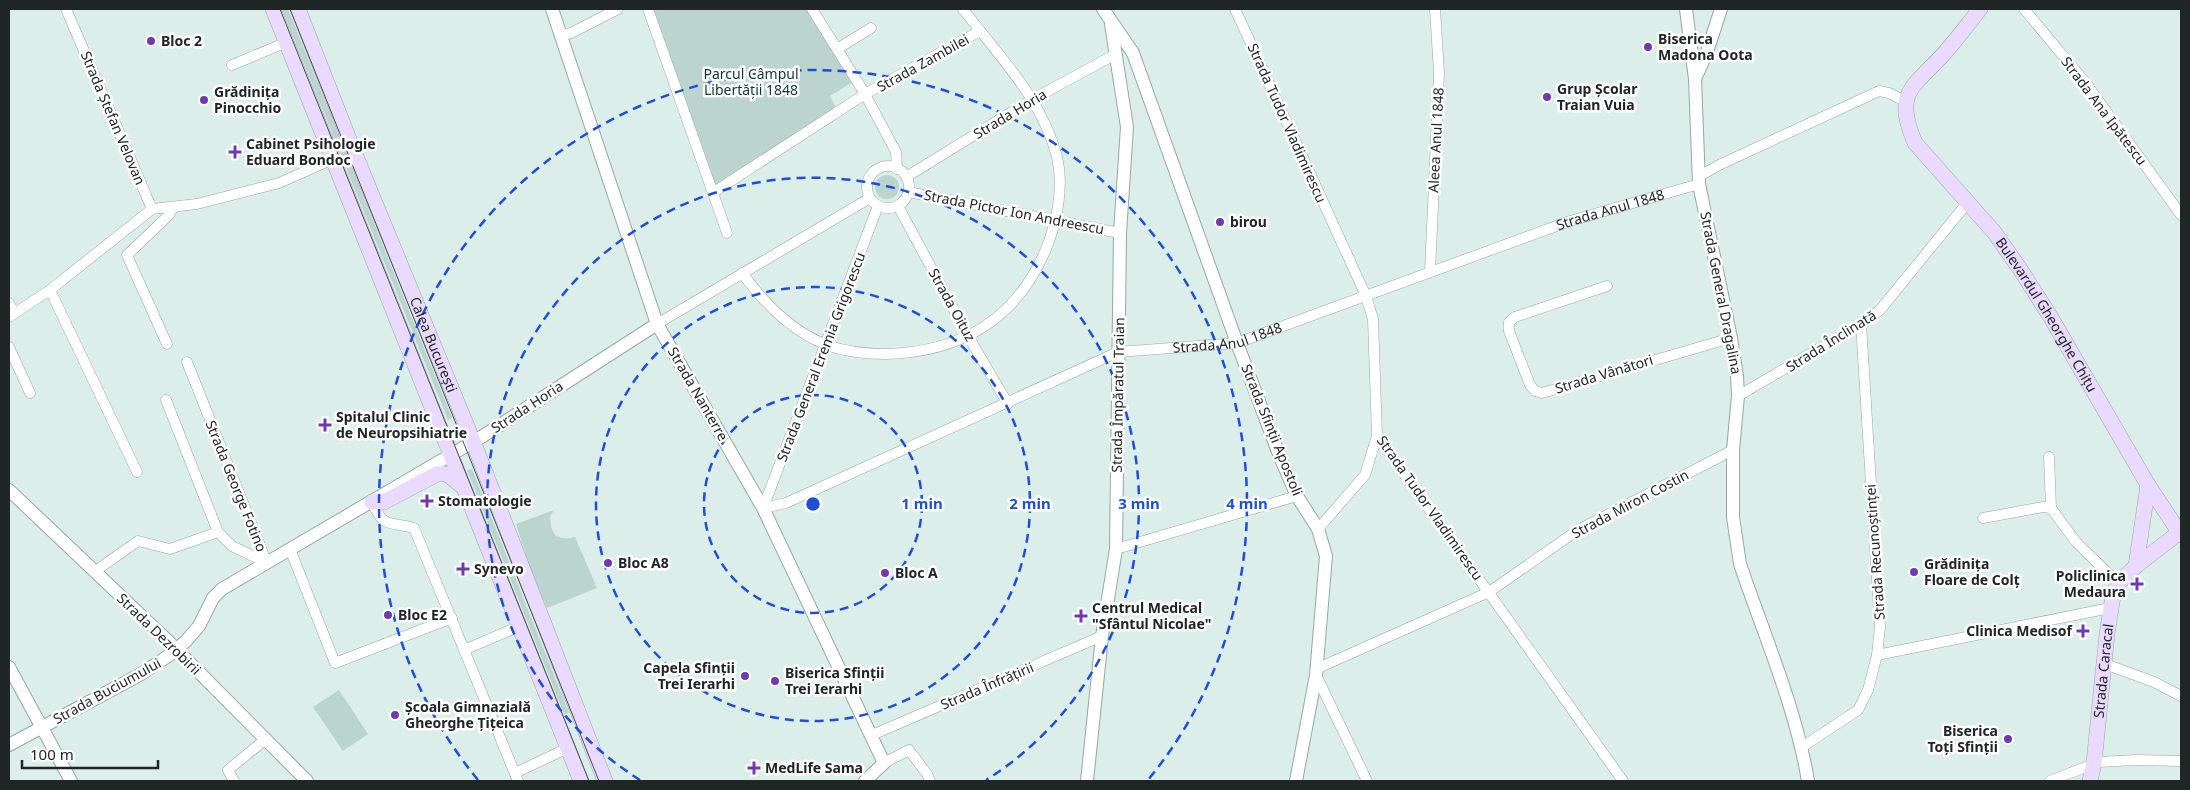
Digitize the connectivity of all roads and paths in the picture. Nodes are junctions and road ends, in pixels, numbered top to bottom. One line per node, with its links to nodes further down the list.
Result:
1 (66, 9): 38 (street, Strada Ștefan Velovan)
2 (273, 9): 19 (main road, Calea București)
3 (298, 9): 65 (main road, Calea București)
4 (552, 9): 18 (street, Strada Nanterre)
5 (618, 9): 18 (street)
6 (648, 9): 31 (street)
7 (812, 9): 20 (street)
8 (963, 9): 17 (street)
9 (1235, 9): 47 (street, Strada Tudor Vladimirescu)
10 (1436, 9): 43 (street, Aleea Anul 1848)
11 (1686, 9): 23 (street)
12 (1721, 9): 23 (street, Strada General Dragalina)
13 (1980, 9): 26 (main road)
14 (2024, 9): 39 (street, Strada Ana Ipătescu)
15 (1107, 12): 21 (street, Strada Împăratul Traian); 54 (street, Strada Sfinții Apostoli)
16 (872, 28): 20 (street)
17 (980, 31): 24 (street, Strada Zambilei); 25 (street)
18 (561, 35): 50 (street, Strada Nanterre)
19 (287, 42): 22 (street); 27 (main road, Calea București)
20 (837, 49): 24 (street)
21 (1116, 54): 25 (street, Strada Horia); 42 (street, Strada Împăratul Traian)
22 (232, 65)
23 (1694, 80): 30 (street, Strada General Dragalina)
24 (865, 94): 28 (street); 31 (street, Strada Zambilei)
25 (1032, 99): 29 (street, Strada Horia); 40 (street)
26 (1905, 101): 30 (street, Strada Anul 1848); 34 (main road, Bulevardul Gheorghe Chițu)
27 (333, 159): 37 (street); 67 (main road, Calea București)
28 (897, 169): 29 (street); 33 (street)
29 (906, 177): 32 (street)
30 (1699, 180): 43 (street, Strada Anul 1848); 53 (street, Strada General Dragalina)
31 (714, 192): 41 (street)
32 (908, 192): 36 (street); 40 (street, Strada Pictor Ion Andreescu)
33 (870, 198): 35 (street); 44 (street, Strada Horia)
34 (1968, 202): 51 (street, Strada Înclinată); 70 (main road, Bulevardul Gheorghe Chițu)
35 (878, 206): 36 (street); 56 (street, Strada General Eremia Grigorescu)
36 (898, 206): 52 (street, Strada Oituz)
37 (173, 208): 38 (street); 55 (street)
38 (152, 209): 46 (street)
39 (2181, 215)
40 (1055, 220): 42 (street, Strada Pictor Ion Andreescu); 52 (street)
41 (727, 233)
42 (1120, 233): 58 (street, Strada Împăratul Traian)
43 (1430, 272): 47 (street, Strada Anul 1848)
44 (742, 273): 50 (street, Strada Horia); 56 (street)
45 (1607, 286): 53 (street, Strada Vânători)
46 (50, 290): 49 (street); 69 (street)
47 (1366, 296): 54 (street, Strada Anul 1848); 64 (street, Strada Tudor Vladimirescu)
48 (9, 303): 49 (street)
49 (10, 314)
50 (657, 324): 65 (street, Strada Horia); 75 (street, Strada Nanterre)
51 (1861, 324): 61 (street, Strada Înclinată); 94 (street, Strada Recunoștinței)
52 (968, 336): 56 (street); 63 (street, Strada Oituz)
53 (1731, 338): 61 (street, Strada General Dragalina)
54 (1237, 343): 58 (street, Strada Anul 1848); 73 (street, Strada Sfinții Apostoli)
55 (167, 344)
56 (826, 345): 75 (street, Strada General Eremia Grigorescu)
57 (9, 347): 60 (street)
58 (1118, 352): 63 (street, Strada Anul 1848); 81 (street, Strada Împăratul Traian)
59 (187, 362): 83 (street, Strada George Fotino)
60 (30, 393)
61 (1738, 396): 66 (street, Strada General Dragalina)
62 (166, 400): 79 (street, Strada George Fotino)
63 (1008, 404): 75 (street, Strada Anul 1848)
64 (1377, 436): 78 (street); 87 (street, Strada Tudor Vladimirescu)
65 (473, 440): 67 (street, Strada Horia); 108 (main road, Calea București)
66 (1733, 450): 87 (street, Strada Miron Costin); 103 (street, Strada General Dragalina)
67 (451, 453): 71 (main road, Calea București); 74 (street, Strada Horia)
68 (2049, 457): 76 (street)
69 (137, 472)
70 (2148, 485): 80 (main road, Bulevardul Gheorghe Chițu); 84 (main road)
71 (465, 489): 74 (main road); 90 (main road, Calea București)
72 (9, 491): 85 (street, Strada Dezrobirii)
73 (1297, 496): 78 (street, Strada Sfinții Apostoli); 81 (street)
74 (372, 502): 82 (street, Strada Horia); 89 (street)
75 (763, 508): 100 (street, Strada Nanterre)
76 (2051, 508): 77 (street); 86 (street)
77 (1984, 518)
78 (1318, 529): 97 (street, Strada Sfinții Apostoli)
79 (218, 532): 83 (street, Strada George Fotino); 85 (street)
80 (2181, 533): 84 (main road, Strada Caracal)
81 (1116, 549): 91 (street, Strada Împăratul Traian)
82 (290, 550): 83 (street, Strada Horia); 89 (street)
83 (267, 563): 92 (street, Strada Horia)
84 (2136, 566): 86 (main road, Strada Caracal)
85 (94, 572): 92 (street, Strada Dezrobirii)
86 (2118, 583): 88 (main road, Strada Caracal)
87 (1489, 592): 97 (street, Strada Miron Costin); 121 (street, Strada Tudor Vladimirescu)
88 (2110, 608): 94 (street); 95 (main road, Strada Caracal)
89 (452, 618): 93 (street)
90 (520, 626): 93 (street); 104 (main road, Calea București)
91 (1102, 636): 100 (street, Strada Înfrățirii); 118 (street, Strada Împăratul Traian)
92 (177, 649): 99 (street, Strada Buciumului); 101 (street, Strada Dezrobirii)
93 (464, 650): 109 (street)
94 (1877, 655): 103 (street, Strada Recunoștinței)
95 (2105, 664): 98 (street); 107 (main road, Strada Caracal)
96 (9, 667): 99 (street)
97 (1316, 672): 119 (street, Strada Sfinții Apostoli); 120 (street)
98 (2181, 696)
99 (42, 727): 102 (street, Strada Buciumului); 110 (street)
100 (872, 735): 106 (street, Strada Nanterre)
101 (266, 739): 111 (street); 112 (street, Strada Dezrobirii)
102 (9, 745)
103 (1802, 747): 122 (street, Strada General Dragalina)
104 (568, 748): 108 (main road); 109 (street); 113 (main road, Calea București)
105 (2181, 761): 107 (street)
106 (884, 763): 116 (street); 117 (street)
107 (2094, 763): 123 (street); 124 (main road, Strada Caracal)
108 (599, 766): 114 (main road, Calea București); 115 (main road)
109 (517, 777)
110 (71, 781)
111 (234, 781)
112 (307, 781)
113 (582, 781)
114 (605, 781)
115 (613, 781)
116 (865, 781)
117 (930, 781)
118 (1087, 781)
119 (1296, 781)
120 (1367, 781)
121 (1623, 781)
122 (1808, 781)
123 (2050, 781)
124 (2090, 781)

